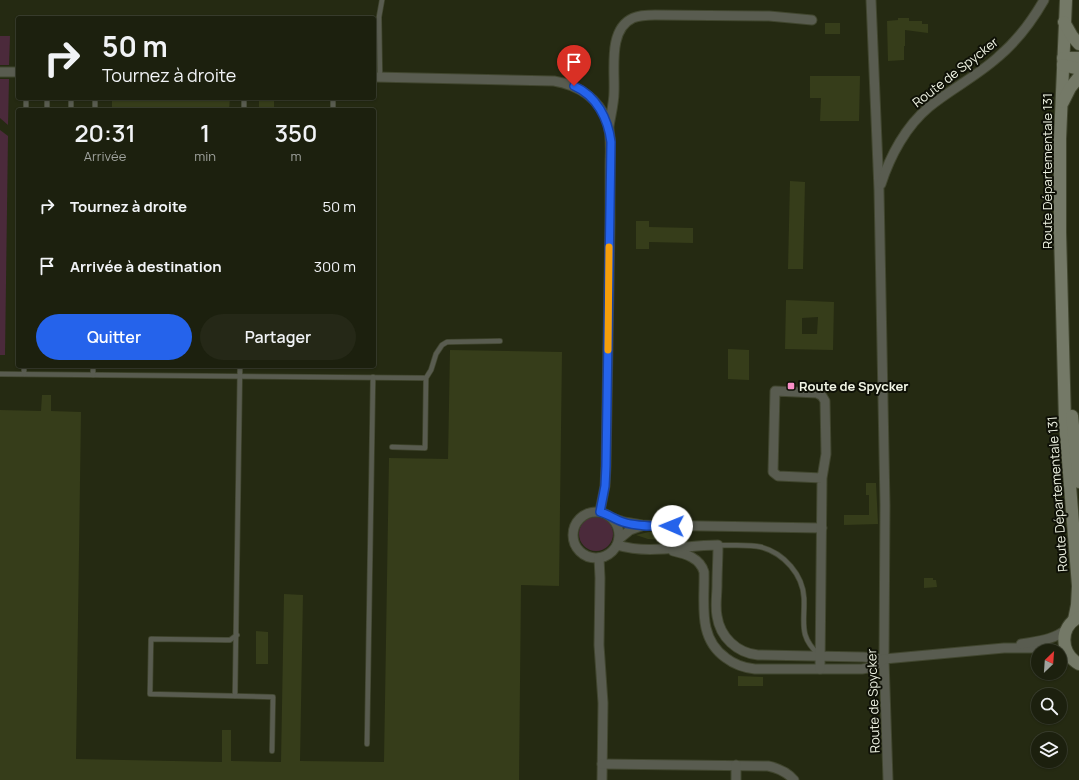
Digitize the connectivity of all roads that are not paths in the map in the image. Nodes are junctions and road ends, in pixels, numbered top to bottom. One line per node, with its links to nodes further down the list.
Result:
1 (382, 0): 13 (lane)
2 (871, 0): 17 (street, Route de Spycker)
3 (1044, 0): 17 (street, Route de Spycker)
4 (1066, 0): 6 (main road, Route Départementale 131)
5 (812, 20): 16 (street)
6 (1064, 22): 7 (main road); 9 (main road, Route Départementale 131)
7 (1079, 44)
8 (1079, 58): 9 (main road)
9 (1063, 62): 10 (main road); 15 (main road, Route Départementale 131)
10 (1079, 69)
11 (0, 72): 12 (street)
12 (16, 72)
13 (377, 77): 16 (street)
14 (1079, 77): 15 (main road)
15 (1061, 107): 19 (main road, Route Départementale 131)
16 (608, 128): 32 (street)
17 (879, 190): 45 (street, Route de Spycker)
18 (500, 341): 28 (lane)
19 (1064, 342): 31 (main road, Route Départementale 131); 40 (main road, Route Départementale 131)
20 (24, 368): 24 (lane)
21 (93, 368): 25 (lane)
22 (240, 368): 26 (lane)
23 (0, 374): 24 (lane)
24 (24, 374): 25 (lane)
25 (93, 375): 26 (lane)
26 (240, 376): 27 (lane); 41 (lane)
27 (373, 377): 28 (lane); 48 (lane)
28 (426, 378): 29 (lane)
29 (392, 447)
30 (822, 478): 30 (street); 35 (street)
31 (1079, 482)
32 (600, 512): 33 (street); 39 (street)
33 (612, 518): 34 (street); 36 (street)
34 (642, 525): 35 (street); 36 (street)
35 (822, 528): 43 (street)
36 (618, 542): 38 (street); 39 (street)
37 (718, 545): 38 (street); 43 (lane); 43 (street)
38 (668, 550): 46 (street)
39 (599, 558): 50 (street)
40 (1073, 622): 42 (street); 44 (main road, Route Départementale 131)
41 (237, 635): 47 (lane); 47 (lane)
42 (1004, 648): 44 (street); 45 (street)
43 (820, 657): 45 (street); 46 (street)
44 (1071, 658)
45 (884, 660): 46 (street); 55 (street, Route de Spycker)
46 (820, 669)
47 (235, 696): 49 (lane)
48 (367, 744)
49 (272, 751)
50 (602, 764): 51 (street); 52 (street)
51 (736, 766): 53 (street); 54 (street)
52 (602, 780)
53 (736, 780)
54 (794, 780)
55 (888, 780)

